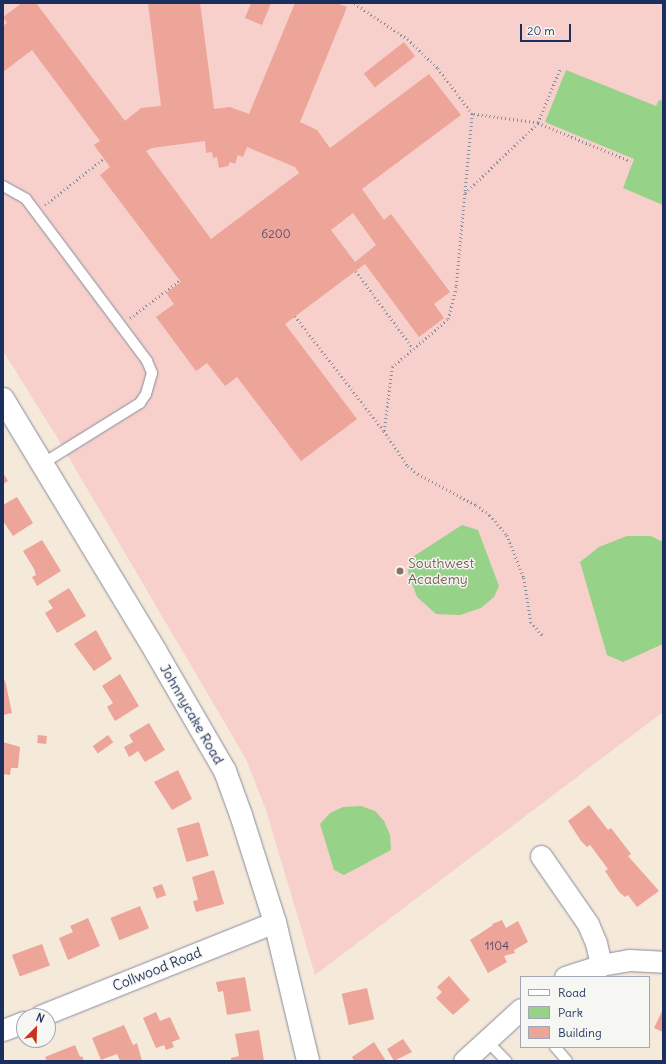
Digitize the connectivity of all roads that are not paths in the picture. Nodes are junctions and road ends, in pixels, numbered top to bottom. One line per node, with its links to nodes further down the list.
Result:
1 (3, 186): 3 (lane)
2 (3, 399): 3 (main road, Johnnycake Road)
3 (42, 464): 5 (main road, Johnnycake Road)
4 (541, 856): 7 (street)
5 (275, 922): 9 (street, Collwood Road); 15 (main road, Johnnycake Road)
6 (663, 962): 7 (street)
7 (601, 965): 8 (street)
8 (568, 976)
9 (56, 1010)
10 (520, 1010): 13 (street)
11 (16, 1025): 12 (street)
12 (3, 1030)
13 (487, 1041): 16 (street); 17 (lane)
14 (556, 1048): 18 (lane)
15 (308, 1061)
16 (464, 1061)
17 (506, 1061)
18 (567, 1061)

